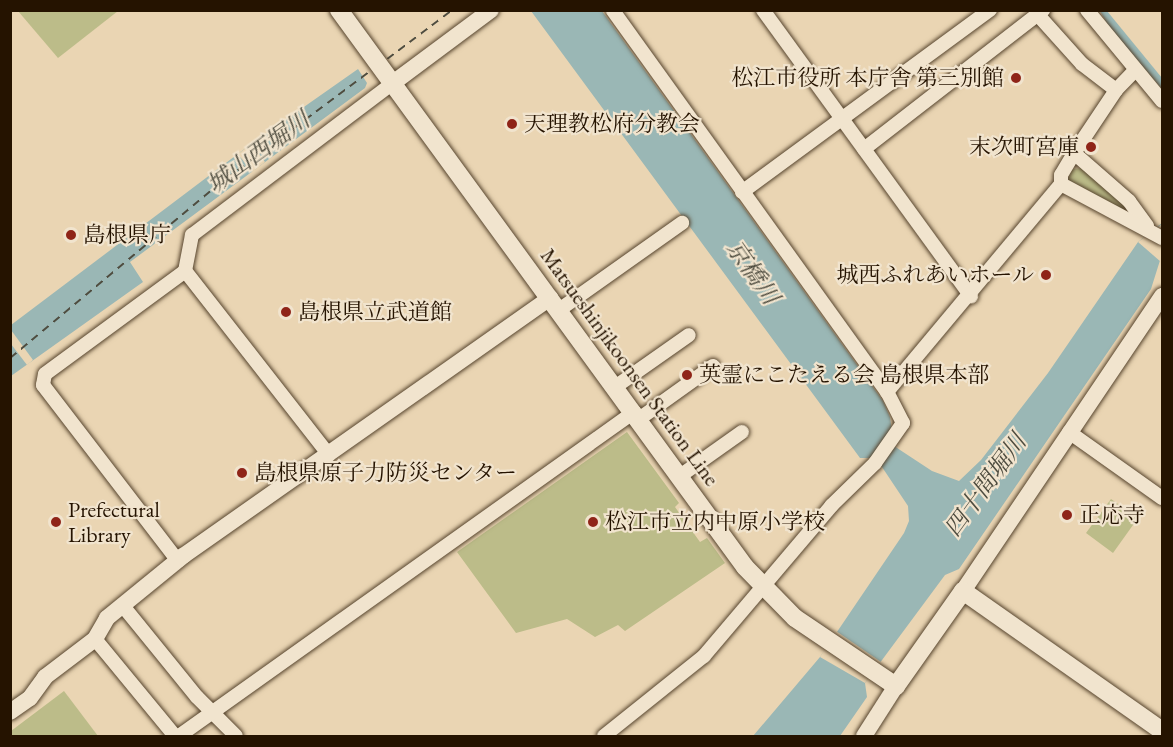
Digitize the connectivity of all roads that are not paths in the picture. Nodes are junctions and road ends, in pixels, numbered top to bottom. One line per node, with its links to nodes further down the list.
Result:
1 (339, 10): 9 (main road, Matsueshinjikoonsen Station Line)
2 (491, 10): 9 (street)
3 (613, 10): 16 (street)
4 (763, 10): 12 (street)
5 (990, 10): 12 (street)
6 (1040, 13): 10 (street); 13 (street)
7 (1094, 13): 8 (street)
8 (1135, 70): 10 (street); 11 (street)
9 (390, 78): 20 (street); 23 (main road, Matsueshinjikoonsen Station Line)
10 (1116, 90): 14 (street)
11 (1162, 101)
12 (843, 118): 13 (street); 16 (street)
13 (864, 149): 21 (street)
14 (1074, 153): 15 (street); 18 (street)
15 (1061, 184): 18 (street); 21 (street)
16 (742, 192): 27 (street)
17 (682, 223): 23 (street)
18 (1148, 228): 19 (street)
19 (1162, 238)
20 (185, 271): 31 (street); 34 (street)
21 (971, 296): 27 (street)
22 (1162, 296): 30 (street)
23 (555, 304): 26 (main road, Matsueshinjikoonsen Station Line); 31 (street)
24 (689, 334): 26 (street)
25 (713, 366): 28 (street)
26 (615, 387): 28 (main road, Matsueshinjikoonsen Station Line)
27 (887, 392): 35 (street)
28 (636, 415): 32 (main road, Matsueshinjikoonsen Station Line); 41 (street)
29 (742, 432): 32 (street)
30 (1070, 432): 33 (street); 36 (street)
31 (329, 455): 34 (street)
32 (680, 476): 35 (main road, Matsueshinjikoonsen Station Line)
33 (1162, 498)
34 (178, 561): 37 (street)
35 (763, 589): 39 (main road, Matsueshinjikoonsen Station Line); 45 (street)
36 (963, 591): 39 (main road); 42 (main road)
37 (123, 606): 38 (street); 41 (street)
38 (95, 639): 40 (street); 43 (street)
39 (896, 686): 46 (street)
40 (10, 712)
41 (211, 712): 43 (street); 44 (street)
42 (1162, 731)
43 (177, 736)
44 (236, 736)
45 (604, 736)
46 (864, 736)

